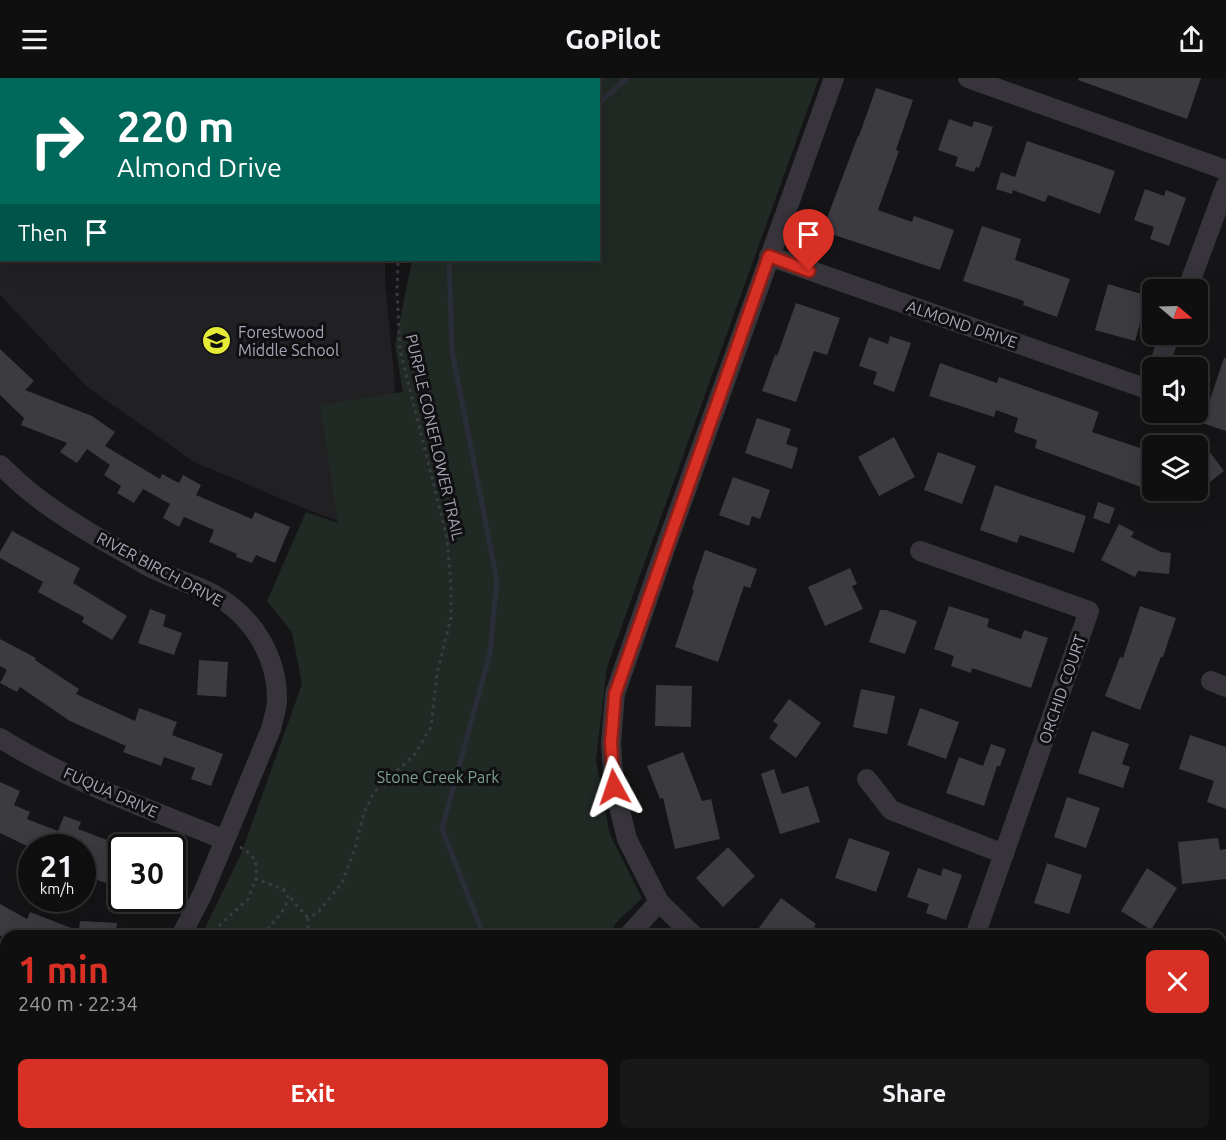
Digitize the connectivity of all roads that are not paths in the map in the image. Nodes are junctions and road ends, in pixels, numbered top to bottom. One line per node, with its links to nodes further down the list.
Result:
1 (834, 78): 5 (street)
2 (968, 78): 3 (street)
3 (1226, 170)
4 (1226, 185): 6 (street)
5 (769, 256): 7 (street, ALMOND DRIVE); 14 (street)
6 (1191, 279)
7 (1142, 387)
8 (0, 465): 12 (street, RIVER BIRCH DRIVE)
9 (920, 551): 13 (street, ORCHID COURT)
10 (0, 738): 12 (street, FUQUA DRIVE)
11 (867, 779): 13 (street)
12 (233, 843): 15 (street, RIVER BIRCH DRIVE)
13 (1004, 854): 18 (street, ORCHID COURT)
14 (659, 902): 16 (street); 17 (street)
15 (184, 930)
16 (633, 930)
17 (688, 930)
18 (977, 930)

